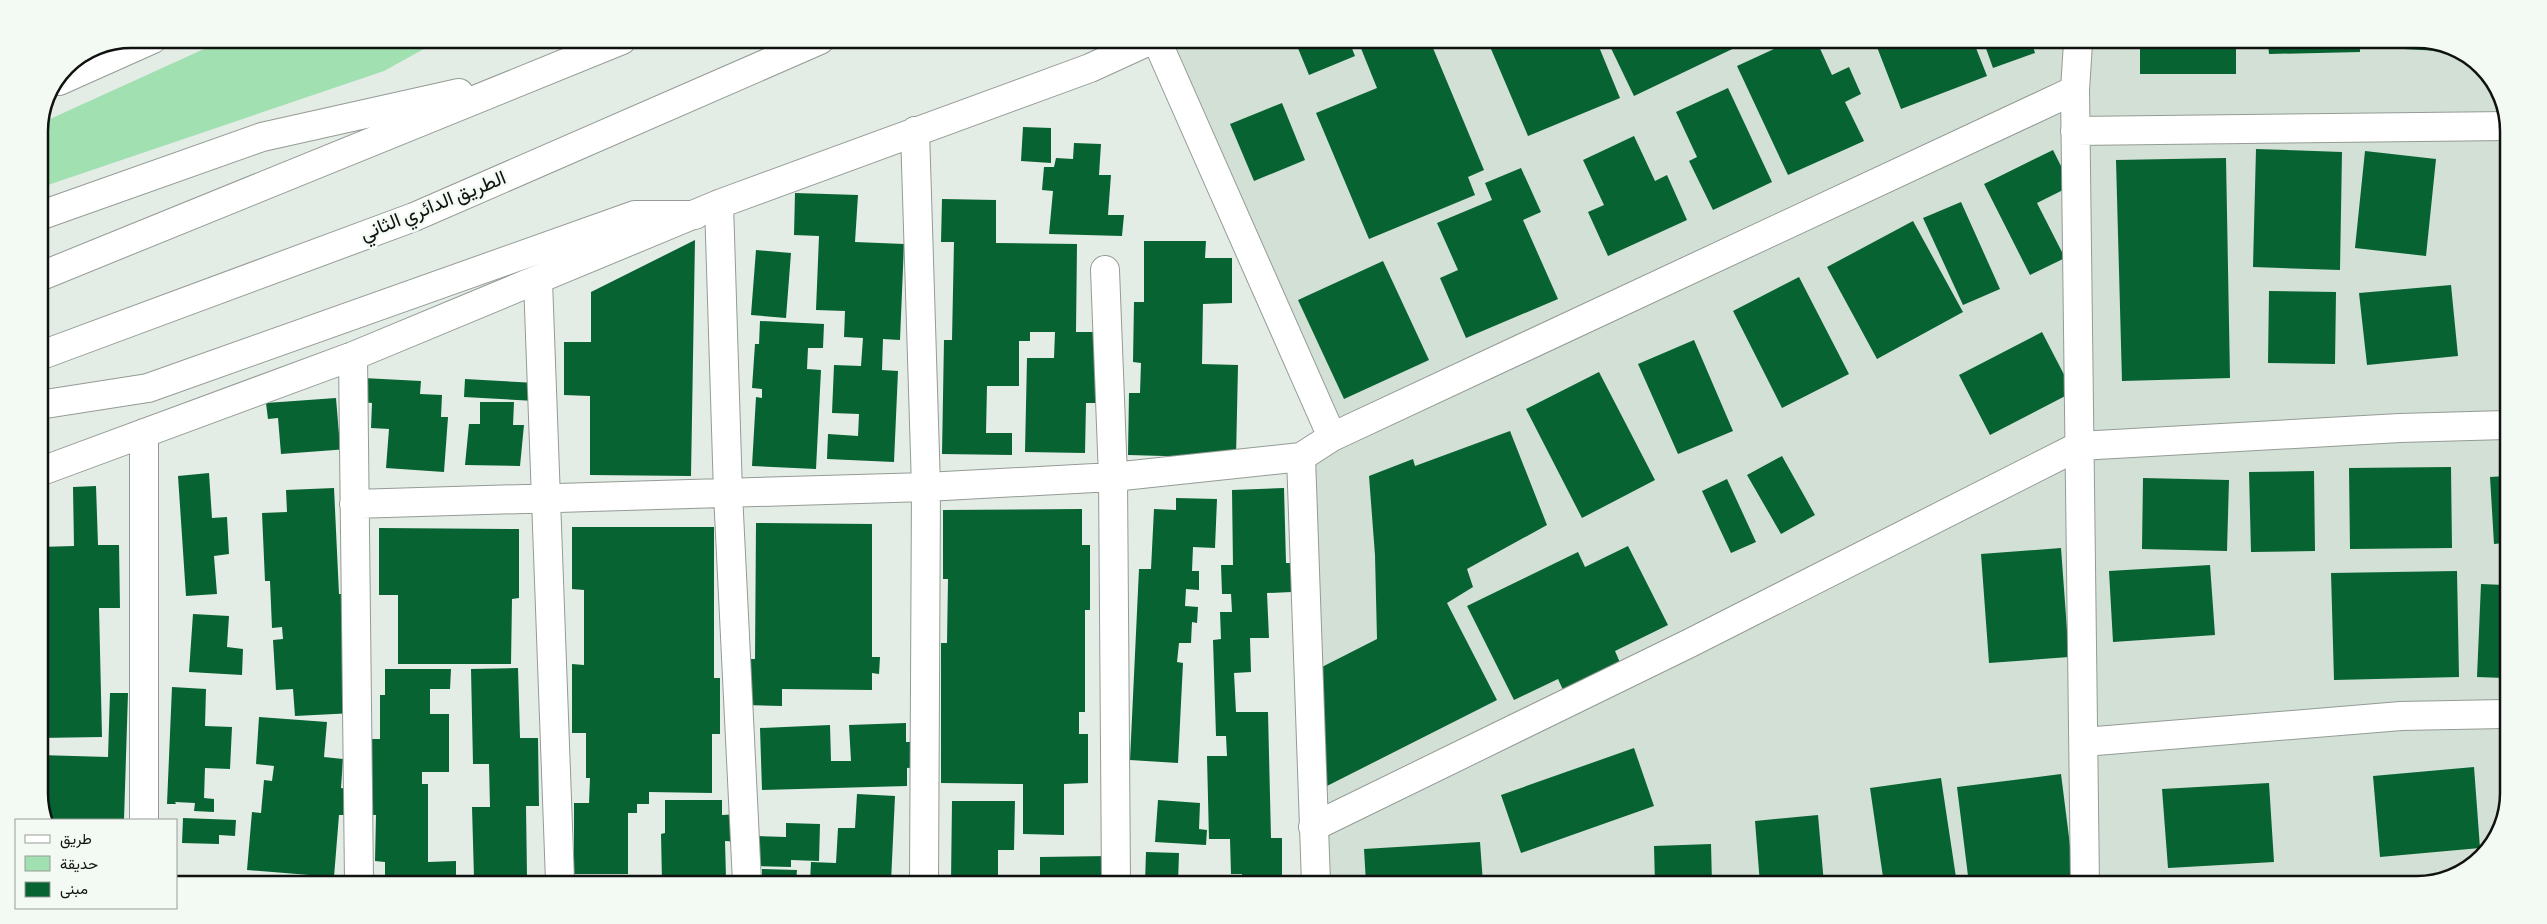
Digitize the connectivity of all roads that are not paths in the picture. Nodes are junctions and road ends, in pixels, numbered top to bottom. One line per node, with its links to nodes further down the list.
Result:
1 (133, 48): 7 (main road)
2 (602, 48): 8 (main road)
3 (802, 48): 18 (main road, الطريق الدائري الثاني)
4 (1134, 48): 11 (main road)
5 (1159, 48): 23 (main road)
6 (2078, 48): 9 (main road)
7 (68, 77)
8 (526, 79): 14 (main road); 16 (main road)
9 (2075, 90): 12 (main road); 23 (main road)
10 (2499, 126): 12 (main road)
11 (916, 131): 13 (main road); 28 (main road)
12 (2075, 131): 24 (main road)
13 (707, 210): 17 (main road); 20 (main road); 29 (main road)
14 (48, 213)
15 (1105, 270): 27 (main road)
16 (48, 273)
17 (538, 281): 19 (main road); 30 (main road)
18 (48, 353)
19 (353, 356): 22 (main road); 31 (main road)
20 (48, 404)
21 (2499, 425): 24 (main road)
22 (144, 433): 26 (main road); 34 (main road)
23 (1332, 437): 25 (main road)
24 (2079, 446): 33 (main road); 35 (main road)
25 (1301, 457): 27 (main road); 35 (main road)
26 (48, 469)
27 (1113, 477): 28 (main road); 40 (main road)
28 (926, 488): 29 (main road); 39 (main road)
29 (728, 493): 30 (main road); 38 (main road)
30 (545, 500): 31 (main road); 37 (main road)
31 (354, 504): 36 (main road)
32 (2500, 714): 33 (main road)
33 (2084, 742): 42 (main road)
34 (144, 819)
35 (1313, 827): 41 (main road)
36 (359, 876)
37 (560, 876)
38 (747, 876)
39 (924, 876)
40 (1116, 876)
41 (1316, 876)
42 (2085, 876)

